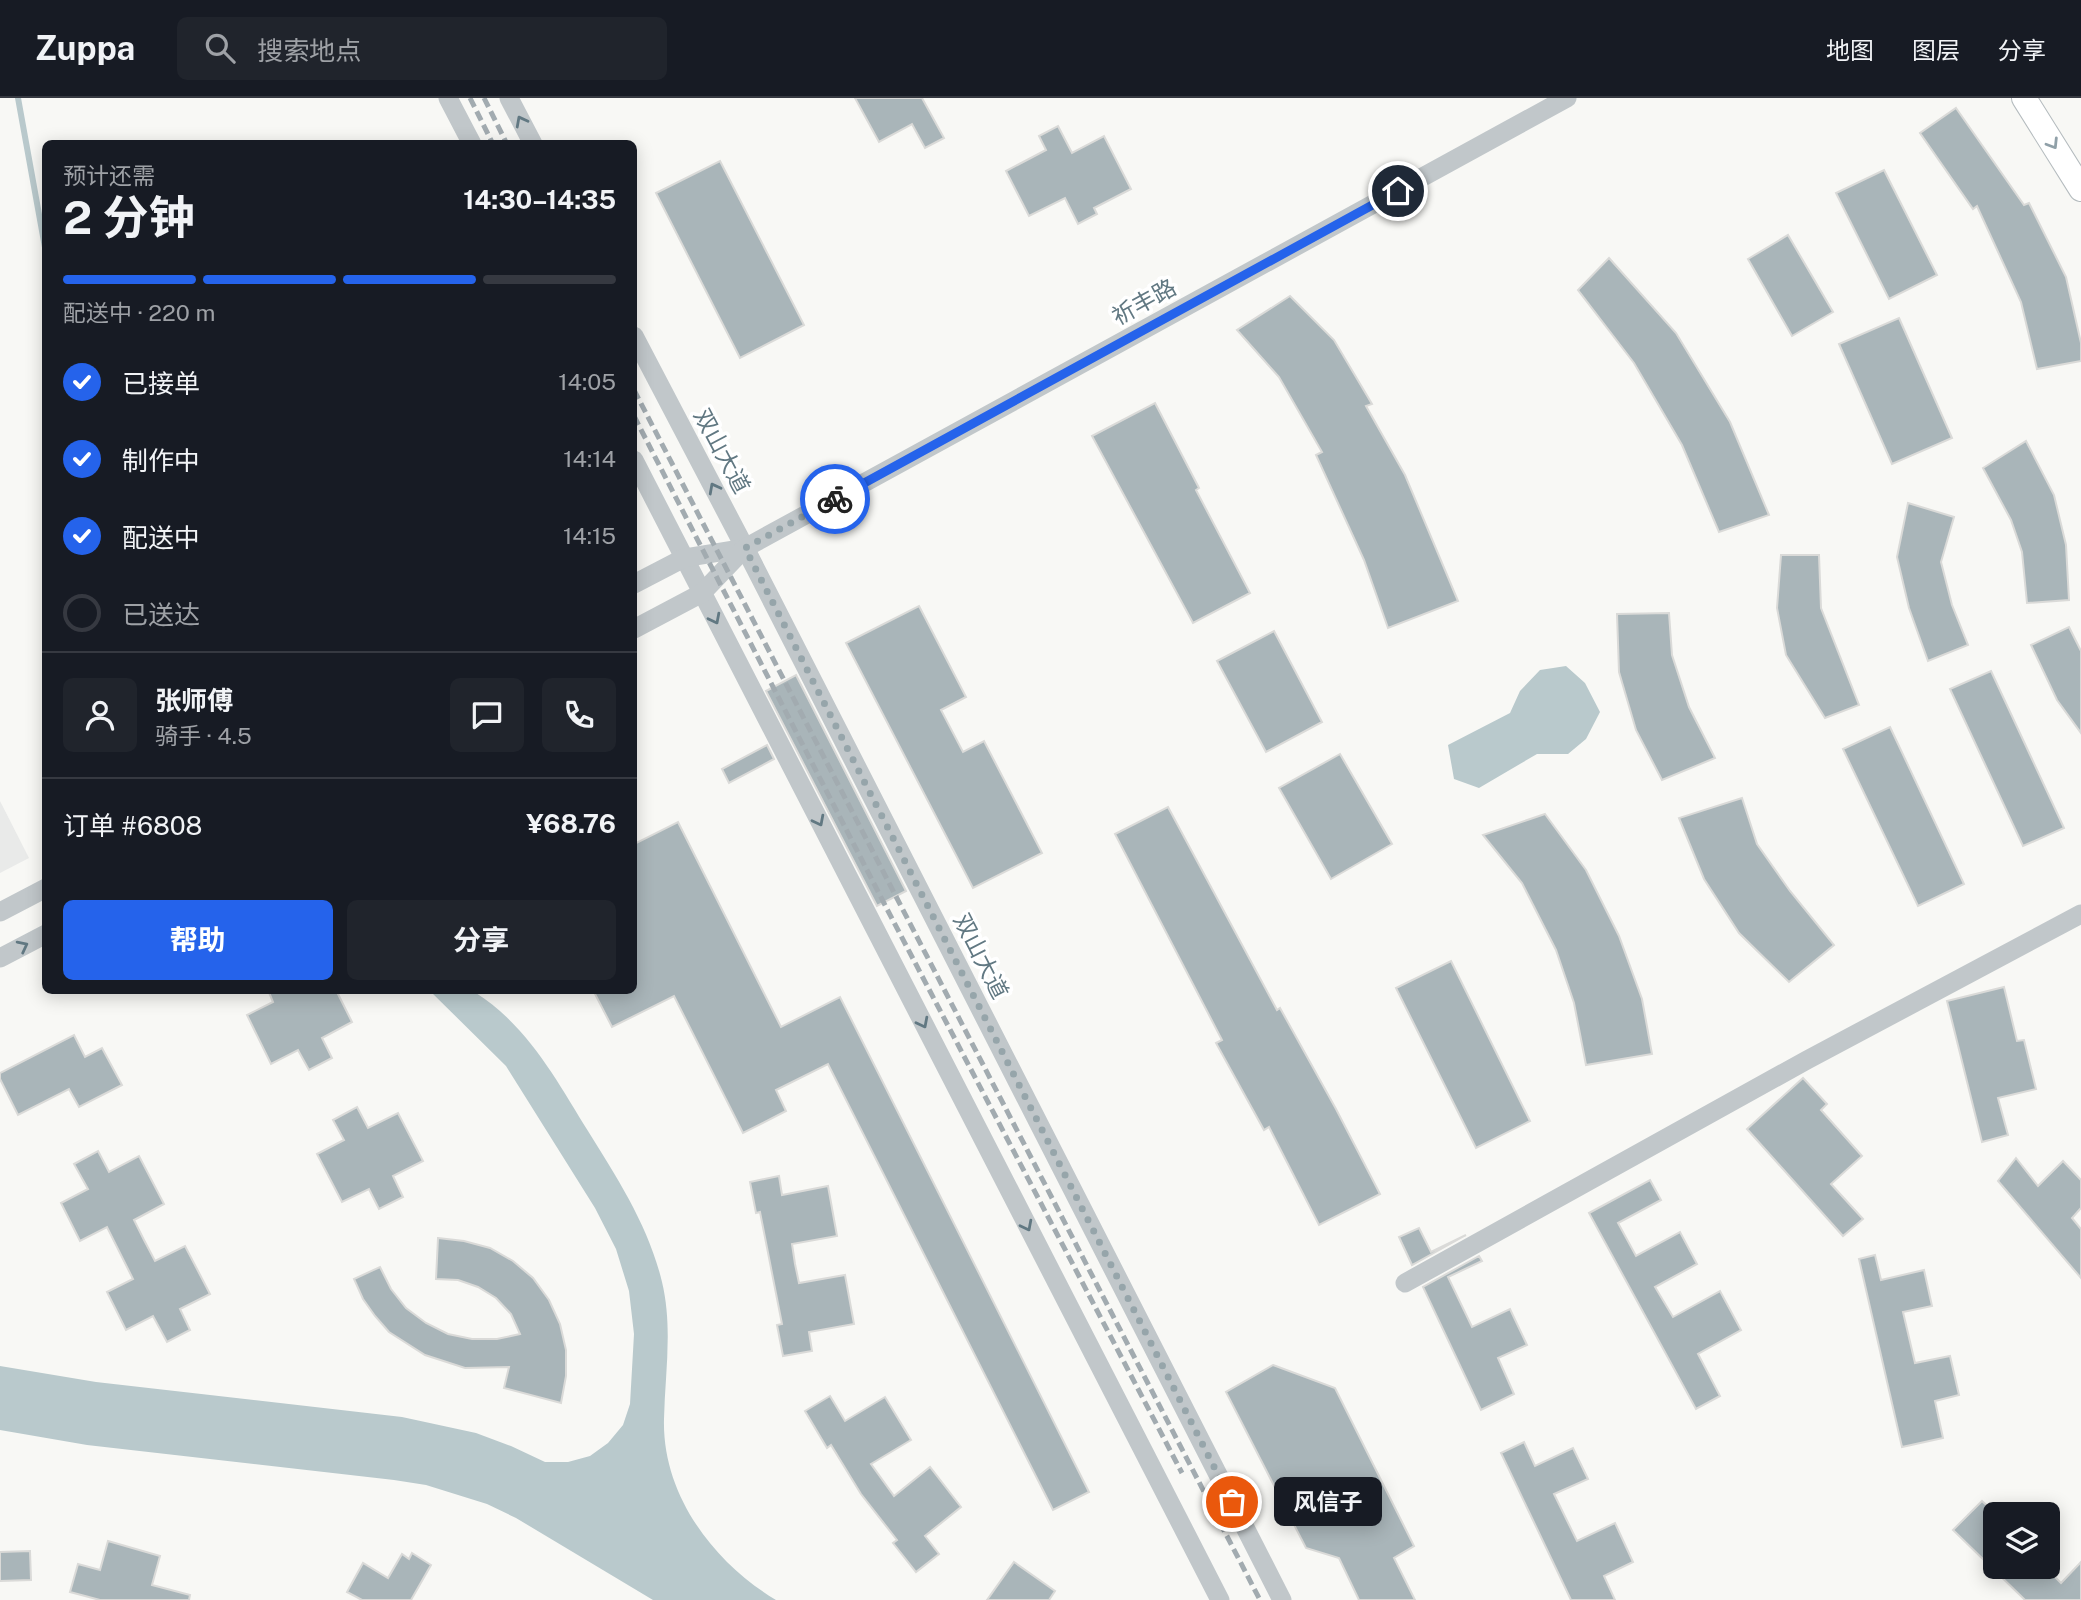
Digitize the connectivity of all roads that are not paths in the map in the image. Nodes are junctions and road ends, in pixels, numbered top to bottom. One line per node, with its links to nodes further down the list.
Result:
1 (448, 98): 5 (street)
2 (509, 98): 6 (street, one-way to 2)
3 (1567, 98): 10 (street, 祈丰路)
4 (2024, 98): 7 (main road, one-way to 7)
5 (470, 140)
6 (531, 140)
7 (2081, 189)
8 (637, 342): 10 (street, 双山大道, one-way to 8)
9 (637, 466): 11 (street)
10 (745, 548): 11 (street); 13 (street); 22 (street, 双山大道)
11 (684, 558): 12 (street); 13 (street)
12 (637, 582)
13 (702, 593): 14 (street); 21 (street, one-way to 21)
14 (637, 627)
15 (42, 890): 16 (street)
16 (0, 912)
17 (2081, 914): 20 (street)
18 (42, 936): 19 (street, one-way to 18)
19 (0, 958)
20 (1405, 1283)
21 (1220, 1600)
22 (1282, 1600)

